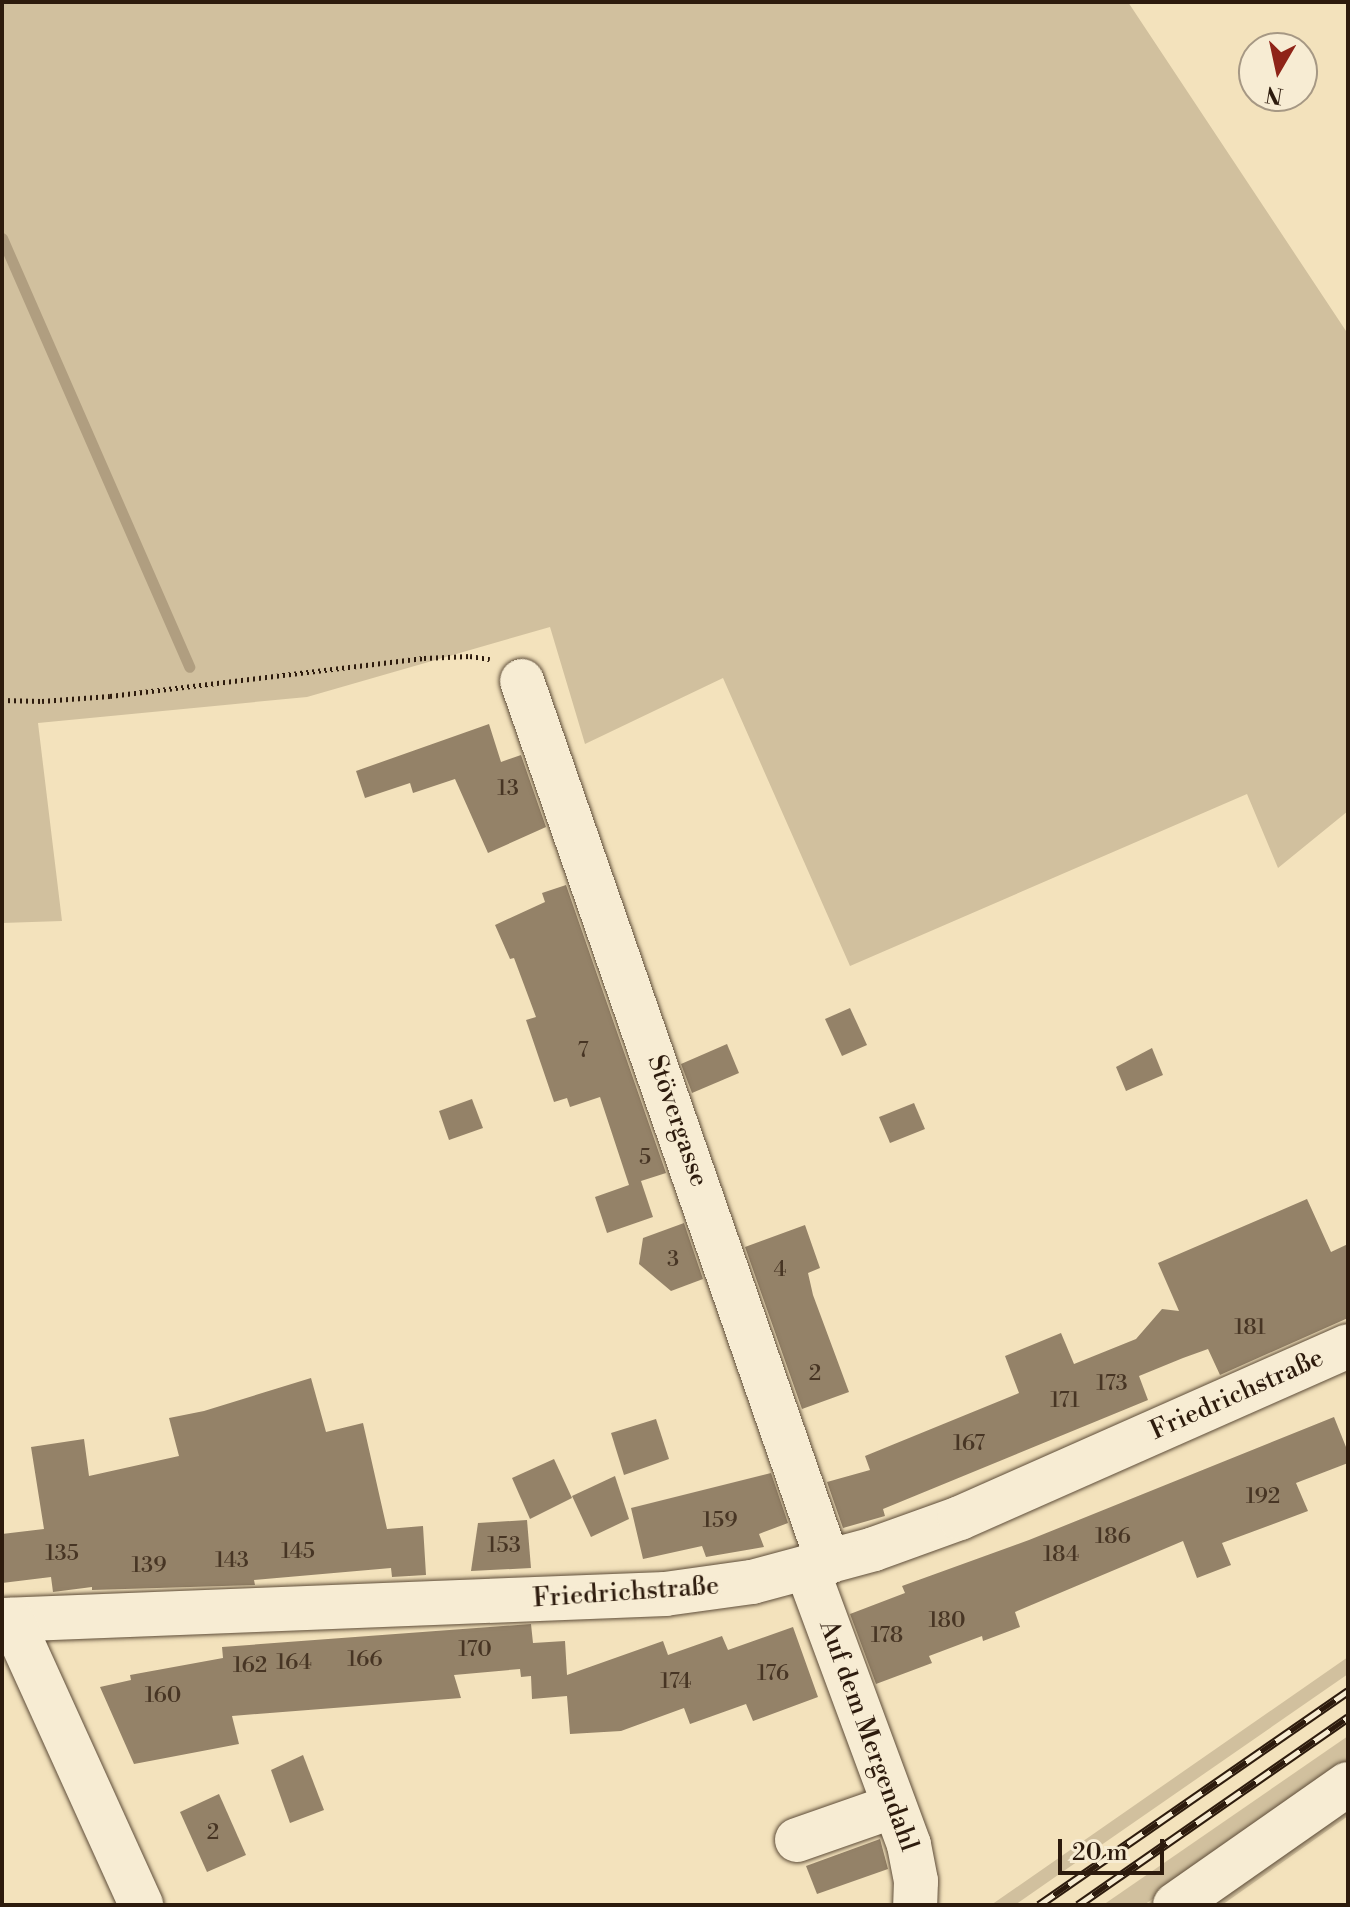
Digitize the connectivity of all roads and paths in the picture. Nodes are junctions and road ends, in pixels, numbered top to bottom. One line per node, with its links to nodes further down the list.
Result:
1 (522, 681): 2 (path); 4 (street, Stövergasse)
2 (2, 700)
3 (1348, 1346): 4 (street, Friedrichstraße)
4 (818, 1566): 5 (street, Friedrichstraße); 7 (street, Auf dem Mergendahl)
5 (7, 1620): 9 (street)
6 (1348, 1784): 11 (street)
7 (894, 1806): 8 (street); 10 (street, Auf dem Mergendahl)
8 (797, 1840)
9 (141, 1905)
10 (915, 1905)
11 (1175, 1905)

